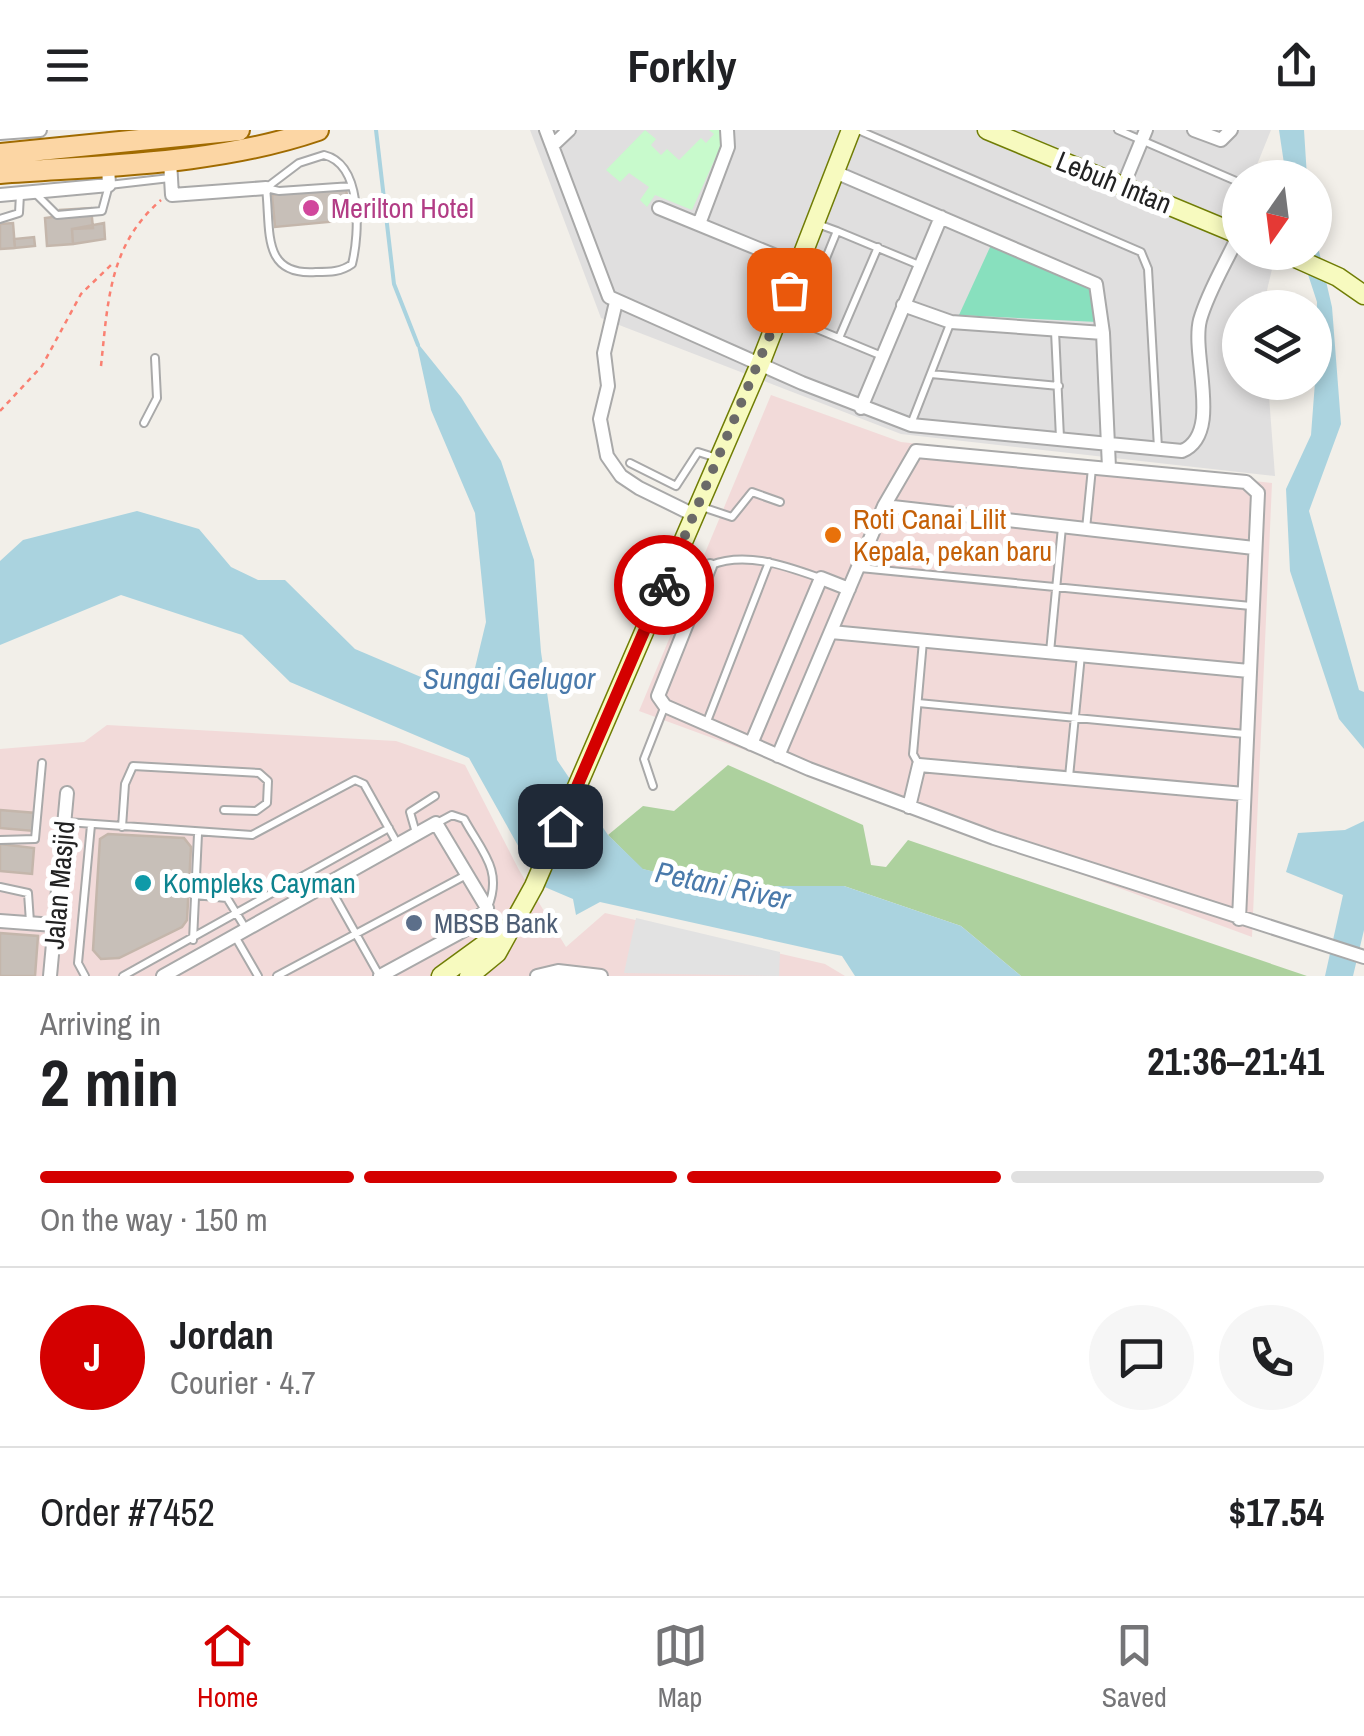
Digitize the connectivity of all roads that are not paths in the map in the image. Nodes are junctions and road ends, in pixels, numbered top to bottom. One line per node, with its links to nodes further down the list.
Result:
1 (40, 130): 13 (street)
2 (239, 130): 15 (main road)
3 (318, 130): 16 (main road)
4 (546, 130): 17 (street)
5 (569, 130): 17 (street)
6 (727, 130): 33 (street)
7 (850, 130): 21 (main road)
8 (858, 130): 62 (lane)
9 (987, 130): 26 (main road, Lebuh Intan)
10 (1118, 130): 14 (lane)
11 (1194, 130): 12 (street)
12 (1231, 130)
13 (0, 133)
14 (1144, 135): 23 (lane); 26 (street)
15 (194, 137): 16 (main road); 19 (main road)
16 (268, 146): 20 (main road)
17 (552, 146): 44 (street)
18 (0, 154): 19 (main road)
19 (103, 158): 20 (main road); 24 (main road); 24 (lane)
20 (170, 170): 27 (street)
21 (835, 172): 30 (street); 32 (main road)
22 (0, 173): 24 (main road)
23 (1222, 174)
24 (29, 185): 28 (street); 31 (lane)
25 (352, 186): 27 (lane); 27 (lane); 27 (lane)
26 (1123, 186): 34 (main road, Lebuh Intan)
27 (266, 188)
28 (0, 194)
29 (659, 208): 33 (street)
30 (940, 216): 38 (street); 50 (street)
31 (0, 219)
32 (815, 223): 35 (lane); 37 (main road)
33 (700, 224): 37 (street)
34 (1222, 227)
35 (836, 231): 36 (lane); 47 (lane)
36 (878, 247): 38 (lane); 51 (lane)
37 (798, 265): 46 (main road)
38 (919, 265): 45 (street)
39 (1224, 270): 62 (street)
40 (1323, 270): 41 (main road)
41 (1334, 275): 42 (main road); 43 (main road)
42 (1364, 283)
43 (1364, 295)
44 (616, 302): 54 (street); 69 (street)
45 (903, 305): 48 (street); 52 (street)
46 (779, 314): 47 (lane); 54 (main road)
47 (800, 322): 51 (lane)
48 (951, 322): 49 (street); 55 (lane)
49 (1055, 330): 50 (street); 56 (lane)
50 (1103, 333): 61 (street)
51 (839, 338): 52 (lane)
52 (882, 356): 57 (street)
53 (155, 358): 58 (lane)
54 (760, 364): 57 (street); 63 (main road)
55 (931, 374): 56 (lane); 59 (lane)
56 (1059, 386): 60 (lane)
57 (861, 408): 59 (street)
58 (144, 423)
59 (911, 425): 60 (street)
60 (1060, 442): 61 (street)
61 (1110, 446): 62 (street); 66 (street)
62 (1158, 449)
63 (718, 458): 64 (lane); 69 (main road)
64 (630, 463)
65 (1092, 466): 66 (street); 68 (street); 71 (lane)
66 (1109, 468): 72 (street)
67 (780, 502): 69 (lane)
68 (884, 506): 70 (street); 75 (street)
69 (696, 510): 76 (main road)
70 (1062, 526): 71 (street); 79 (lane)
71 (1086, 529): 72 (street)
72 (1254, 548): 81 (street)
73 (769, 562): 74 (lane); 77 (lane); 90 (lane)
74 (710, 566): 80 (street)
75 (858, 568): 78 (street); 79 (lane)
76 (668, 574): 80 (street); 122 (main road)
77 (821, 578): 78 (street); 92 (street)
78 (849, 589): 82 (street)
79 (1056, 589): 81 (lane); 84 (lane)
80 (700, 592): 88 (street)
81 (1252, 606): 86 (street)
82 (831, 632): 83 (street); 93 (street)
83 (924, 640): 84 (street); 87 (lane)
84 (1050, 652): 85 (street)
85 (1081, 655): 86 (street); 89 (lane)
86 (1249, 671): 91 (street)
87 (918, 703): 89 (lane); 95 (lane)
88 (665, 706): 90 (street); 97 (lane)
89 (1074, 718): 91 (lane); 96 (lane)
90 (706, 724): 92 (street)
91 (1246, 734): 99 (street)
92 (751, 744): 93 (street)
93 (778, 756): 101 (street)
94 (42, 763): 110 (lane)
95 (920, 766): 96 (street); 101 (street)
96 (1068, 778): 99 (street)
97 (653, 786)
98 (68, 793): 103 (street, Jalan Masjid)
99 (1244, 794): 118 (street)
100 (434, 796): 109 (lane)
101 (909, 807): 118 (street)
102 (224, 810): 106 (lane)
103 (64, 822): 105 (lane); 121 (street, Jalan Masjid)
104 (436, 823): 109 (street); 112 (street); 116 (lane)
105 (91, 825): 106 (lane); 129 (lane)
106 (122, 827): 108 (lane)
107 (389, 828): 108 (lane); 111 (lane); 117 (lane)
108 (198, 834): 115 (lane)
109 (416, 834): 111 (street)
110 (0, 840)
111 (398, 844): 113 (street)
112 (469, 874): 116 (street); 124 (lane)
113 (328, 884): 123 (street); 124 (lane)
114 (0, 887): 120 (lane)
115 (194, 895): 117 (lane); 125 (lane)
116 (487, 908): 134 (street)
117 (239, 914): 123 (lane); 125 (lane)
118 (1239, 918): 126 (street)
119 (0, 921): 120 (street)
120 (30, 923): 121 (street)
121 (54, 925): 128 (street, Jalan Masjid)
122 (512, 925): 135 (main road); 136 (main road)
123 (241, 933): 131 (street); 132 (lane)
124 (356, 934): 133 (lane); 134 (lane)
125 (193, 940): 130 (lane)
126 (1363, 957)
127 (570, 974): 137 (street); 138 (street)
128 (50, 976)
129 (85, 976)
130 (123, 976)
131 (163, 976)
132 (258, 976)
133 (277, 976)
134 (380, 976)
135 (442, 976)
136 (469, 976)
137 (537, 976)
138 (601, 976)

